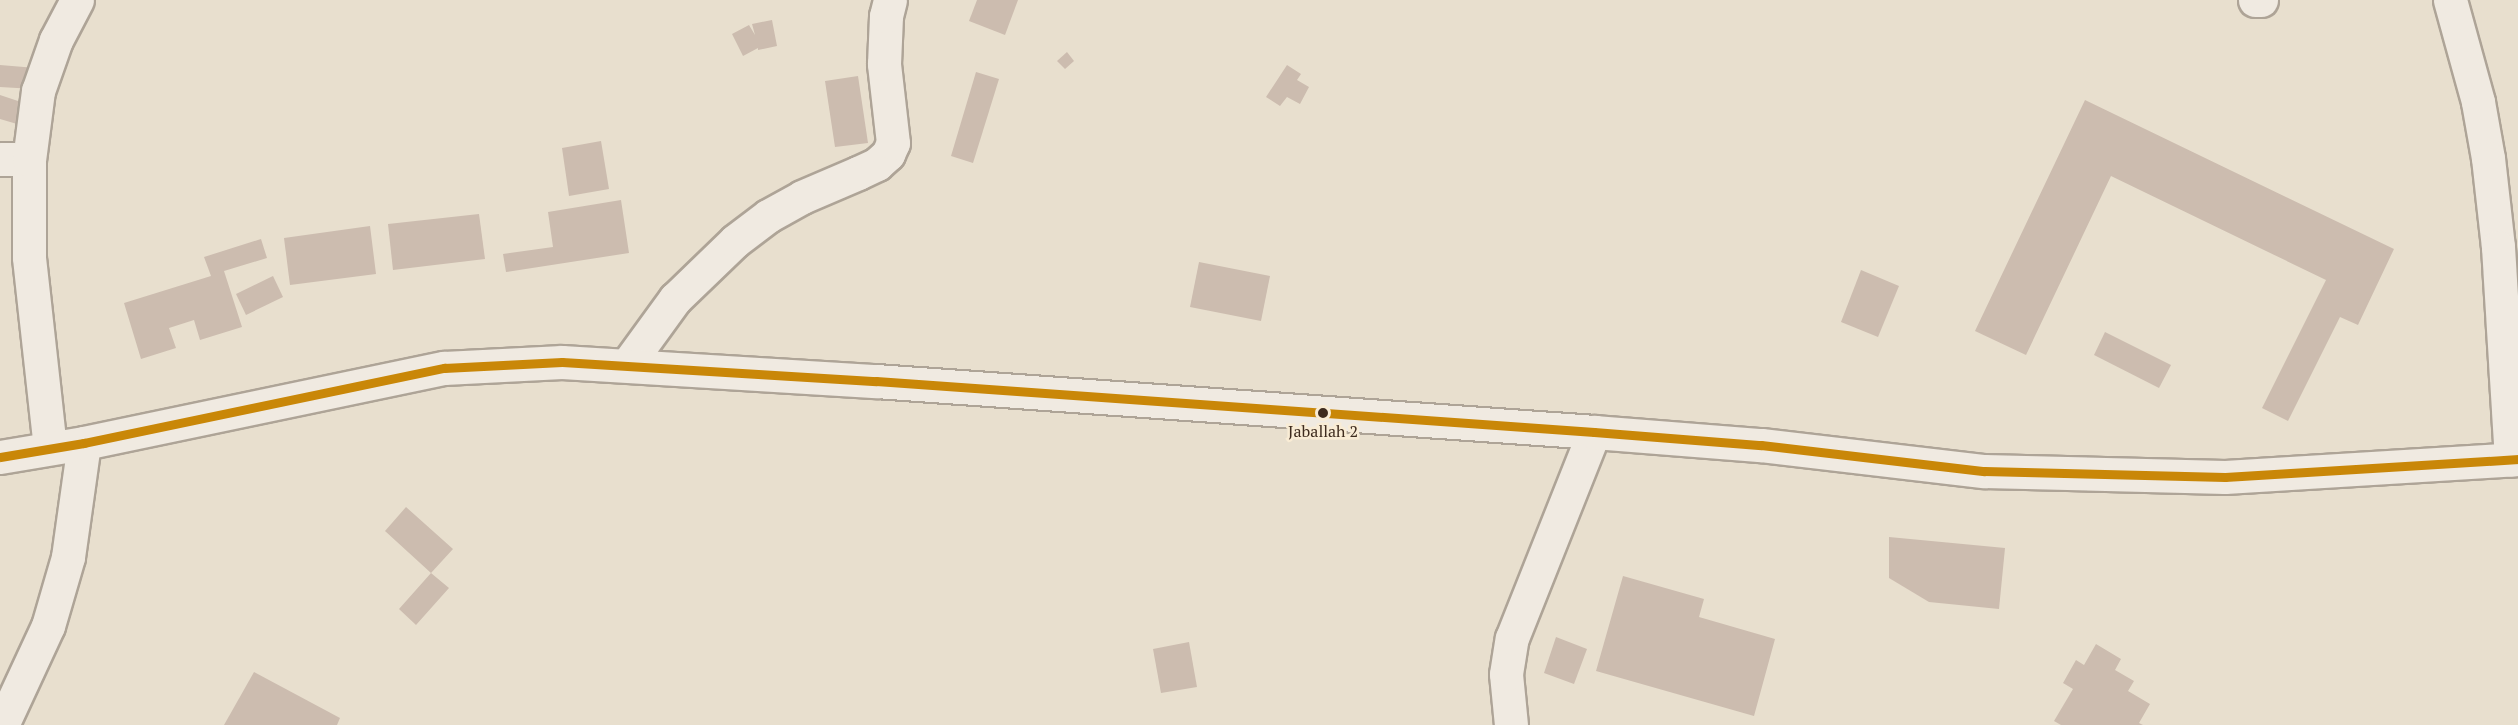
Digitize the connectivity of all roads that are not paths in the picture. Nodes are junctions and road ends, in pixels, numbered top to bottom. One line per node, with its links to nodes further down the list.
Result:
1 (77, 0): 6 (main road)
2 (890, 0): 7 (main road)
3 (2255, 0): 4 (main road)
4 (2261, 0)
5 (2450, 0): 12 (main road)
6 (15, 160): 10 (main road)
7 (627, 365): 8 (main road); 9 (main road)
8 (1594, 432): 12 (main road); 14 (main road)
9 (84, 443): 10 (main road); 13 (main road)
10 (50, 448): 11 (main road)
11 (0, 457)
12 (2514, 459)
13 (2, 725)
14 (1511, 725)

